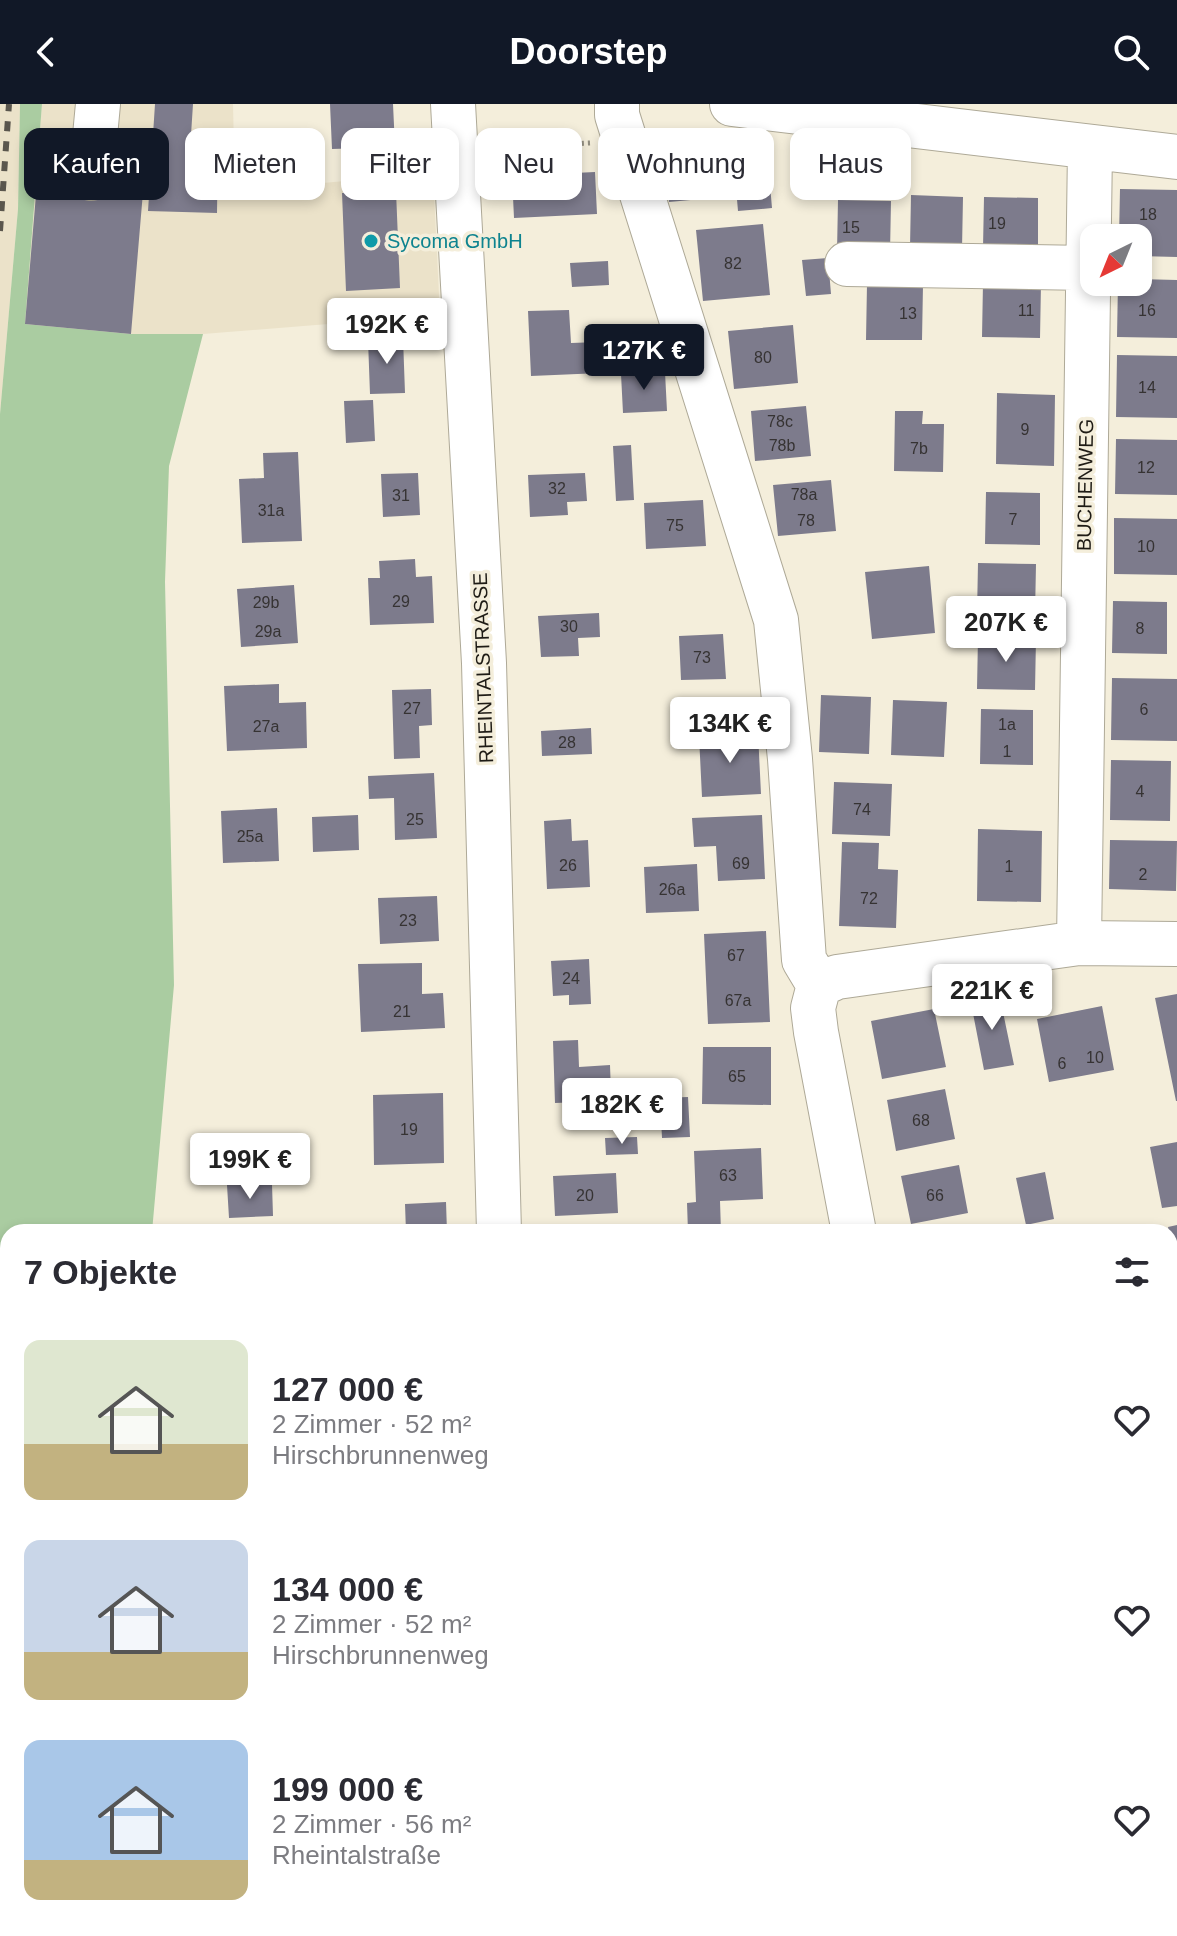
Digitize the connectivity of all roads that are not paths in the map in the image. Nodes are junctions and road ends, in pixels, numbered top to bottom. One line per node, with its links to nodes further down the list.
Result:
1 (98, 104): 5 (street)
2 (453, 104): 15 (street, RHEINTALSTRASSE)
3 (732, 104): 6 (street)
4 (608, 123): 14 (street)
5 (96, 128)
6 (1090, 148): 7 (street); 8 (street, BUCHENWEG)
7 (1177, 157)
8 (1089, 224)
9 (847, 264): 10 (street)
10 (1080, 268)
11 (1088, 296): 12 (street, BUCHENWEG)
12 (1079, 943): 13 (street); 14 (street)
13 (1177, 944)
14 (819, 985): 16 (street)
15 (499, 1224)
16 (852, 1224)

